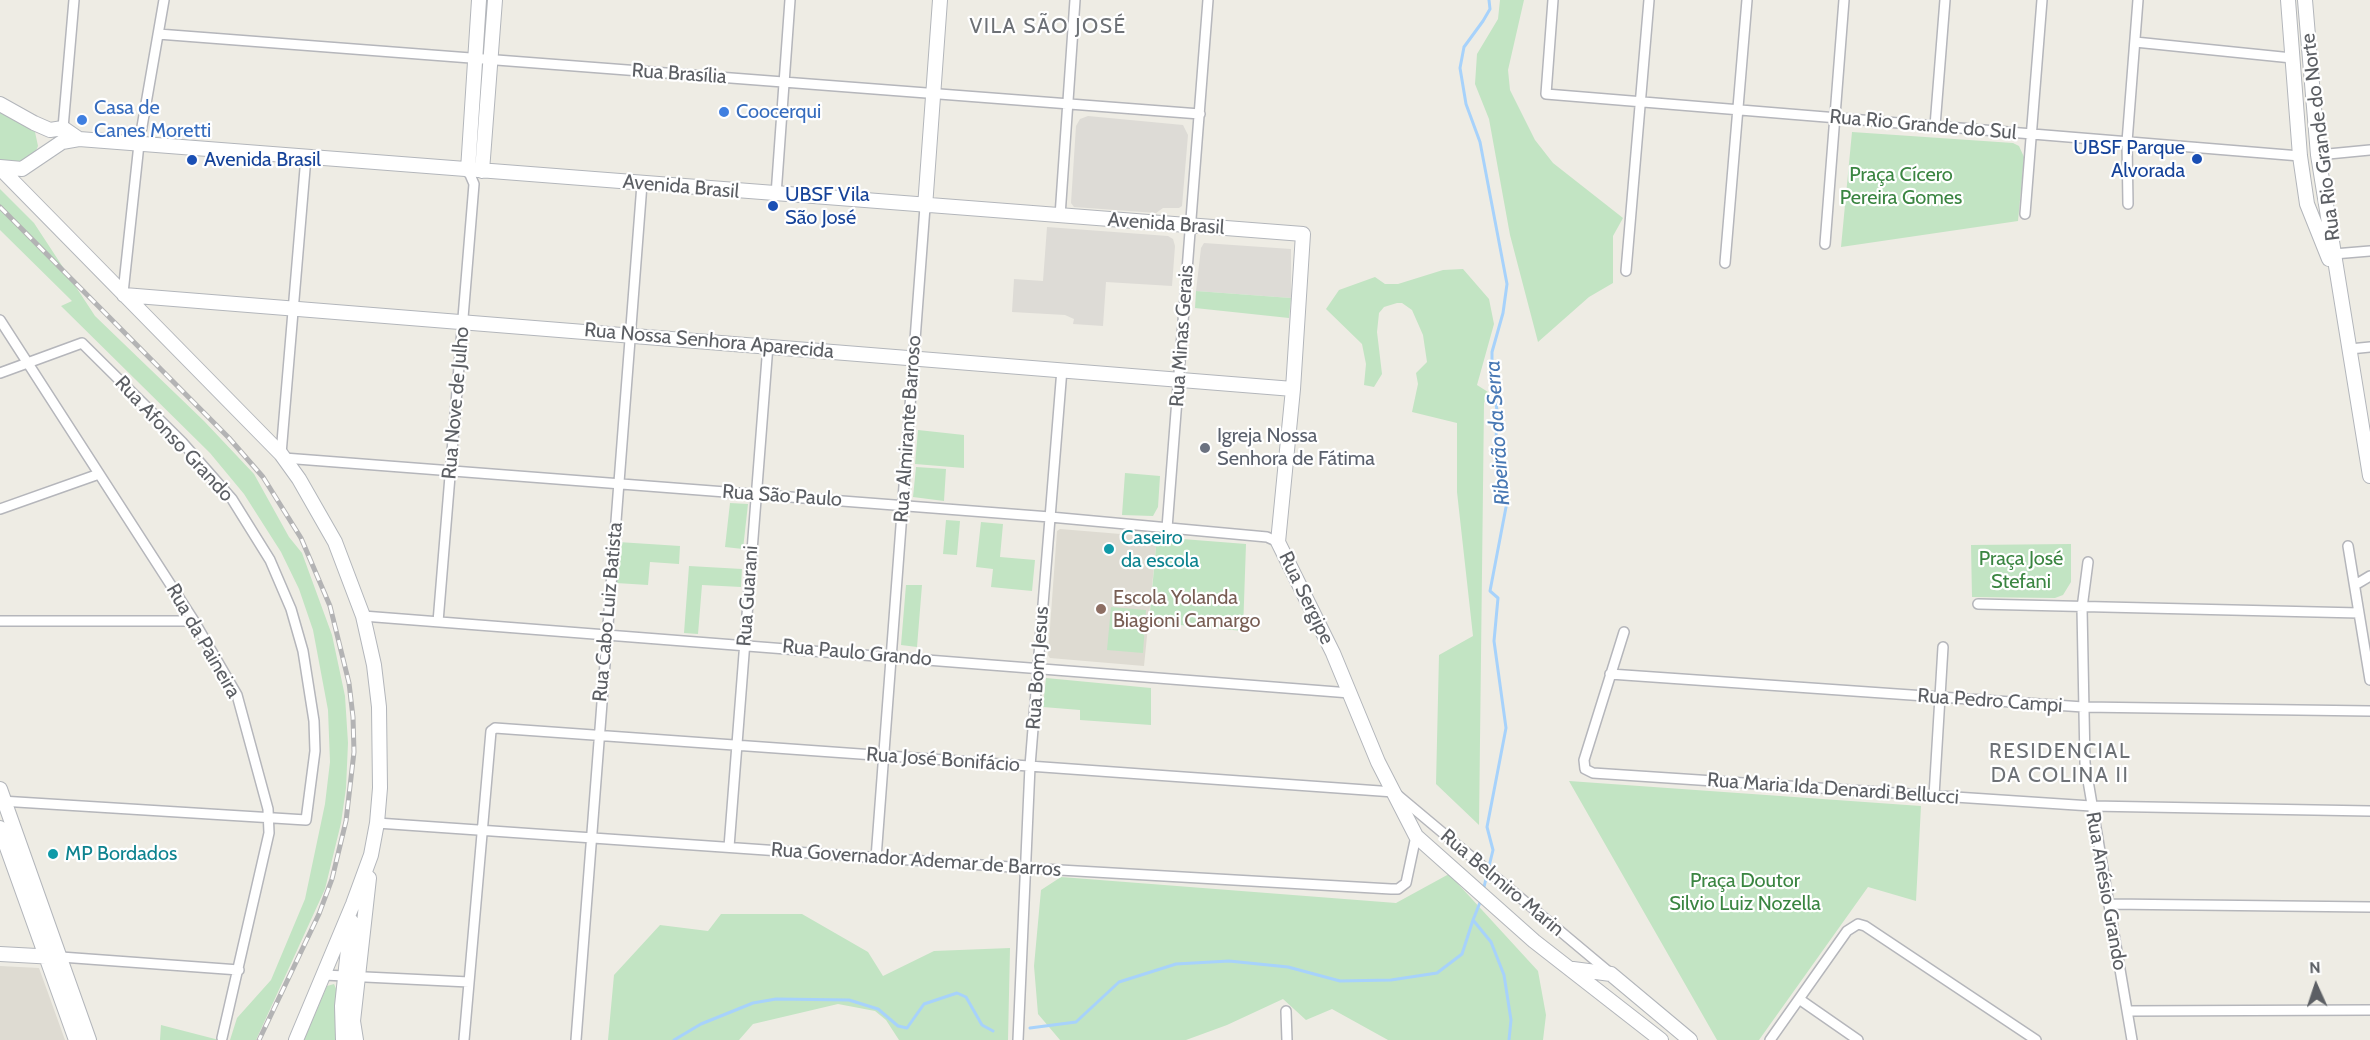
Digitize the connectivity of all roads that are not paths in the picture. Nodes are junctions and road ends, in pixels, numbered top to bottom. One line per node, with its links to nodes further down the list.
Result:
1 (74, 0): 33 (street)
2 (164, 0): 18 (street)
3 (479, 0): 21 (street)
4 (495, 0): 22 (street)
5 (790, 0): 23 (street)
6 (940, 0): 24 (street, Rua Almirante Barroso)
7 (1075, 0): 27 (street)
8 (1208, 0): 29 (street, Rua Minas Gerais)
9 (1553, 0): 25 (street, Rua Rio Grande do Sul)
10 (1649, 0): 25 (street)
11 (1747, 0): 28 (street)
12 (1844, 0): 30 (street)
13 (1945, 0): 32 (street)
14 (2042, 0): 34 (street)
15 (2138, 0): 19 (street)
16 (2288, 0): 20 (street, Rua Rio Grande do Norte)
17 (2305, 0): 39 (street, Rua Rio Grande do Norte)
18 (158, 34): 21 (street, Rua Brasília); 37 (street)
19 (2135, 42): 20 (street); 36 (street)
20 (2292, 58): 40 (street, Rua Rio Grande do Norte)
21 (475, 59): 22 (street, Rua Brasília); 44 (street)
22 (490, 60): 23 (street, Rua Brasília); 44 (street)
23 (784, 82): 24 (street, Rua Brasília); 47 (street)
24 (933, 94): 27 (street, Rua Brasília); 49 (street, Rua Almirante Barroso)
25 (1640, 102): 28 (street, Rua Rio Grande do Sul); 58 (street)
26 (0, 104): 31 (street)
27 (1068, 104): 29 (street, Rua Brasília); 51 (street)
28 (1737, 110): 30 (street, Rua Rio Grande do Sul); 57 (street)
29 (1200, 114): 52 (street, Rua Minas Gerais)
30 (1835, 118): 32 (street, Rua Rio Grande do Sul); 54 (street)
31 (34, 123): 33 (street); 42 (street)
32 (1935, 126): 34 (street, Rua Rio Grande do Sul)
33 (63, 128): 35 (street, Avenida Brasil)
34 (2031, 134): 36 (street, Rua Rio Grande do Sul); 50 (street)
35 (79, 139): 37 (street, Avenida Brasil); 42 (street)
36 (2127, 142): 40 (street, Rua Rio Grande do Sul); 48 (street)
37 (139, 144): 41 (street, Avenida Brasil); 60 (street)
38 (2370, 150): 39 (street)
39 (2318, 155): 56 (street, Rua Rio Grande do Norte)
40 (2300, 156): 59 (street, Rua Rio Grande do Norte)
41 (306, 157): 44 (street, Avenida Brasil); 62 (street)
42 (38, 159): 43 (street); 46 (street)
43 (0, 167): 46 (street)
44 (475, 171): 45 (street, Avenida Brasil); 65 (street, Rua Nove de Julho)
45 (642, 184): 47 (street, Avenida Brasil); 66 (street, Rua Cabo Luiz Batista)
46 (24, 193): 60 (street)
47 (776, 195): 49 (street, Avenida Brasil)
48 (2128, 204)
49 (925, 207): 51 (street, Avenida Brasil); 70 (street, Rua Almirante Barroso)
50 (2025, 214)
51 (1060, 216): 52 (street, Avenida Brasil)
52 (1191, 226): 53 (street, Avenida Brasil); 74 (street, Rua Minas Gerais)
53 (1303, 234): 75 (street, Rua Sergipe)
54 (1825, 244)
55 (2370, 251): 56 (street)
56 (2334, 254): 59 (street, Rua Rio Grande do Norte)
57 (1725, 263)
58 (1626, 271)
59 (2336, 275): 69 (street, Rua Rio Grande do Norte)
60 (124, 294): 61 (street, Rua Nossa Senhora Aparecida); 64 (street)
61 (170, 298): 62 (street, Rua Nossa Senhora Aparecida); 64 (street)
62 (293, 308): 65 (street, Rua Nossa Senhora Aparecida); 77 (street)
63 (0, 320): 71 (street, Rua da Paineira)
64 (149, 320): 77 (street)
65 (462, 321): 66 (street, Rua Nossa Senhora Aparecida); 78 (street, Rua Nove de Julho)
66 (630, 334): 67 (street, Rua Nossa Senhora Aparecida); 81 (street, Rua Cabo Luiz Batista)
67 (768, 345): 70 (street, Rua Nossa Senhora Aparecida); 82 (street, Rua Guarani)
68 (2370, 347): 69 (street)
69 (2350, 349): 76 (street, Rua Rio Grande do Norte)
70 (914, 357): 72 (street, Rua Nossa Senhora Aparecida); 83 (street, Rua Almirante Barroso)
71 (28, 363): 73 (street); 79 (street, Rua da Paineira); 120 (street, Rua Afonso Grando)
72 (1062, 369): 74 (street, Rua Nossa Senhora Aparecida); 85 (street, Rua Bom Jesus)
73 (0, 373)
74 (1179, 380): 75 (street, Rua Nossa Senhora Aparecida); 86 (street, Rua Minas Gerais)
75 (1293, 389): 87 (street, Rua Sergipe)
76 (2367, 442): 80 (street, Rua Rio Grande do Norte)
77 (283, 456): 78 (street, Rua São Paulo); 95 (street)
78 (450, 471): 81 (street, Rua São Paulo); 98 (street, Rua Nove de Julho)
79 (99, 474): 84 (street); 97 (street, Rua da Paineira)
80 (2370, 476)
81 (618, 484): 82 (street, Rua São Paulo); 100 (street, Rua Cabo Luiz Batista)
82 (756, 494): 83 (street, Rua São Paulo); 101 (street, Rua Guarani)
83 (903, 506): 85 (street, Rua São Paulo); 103 (street, Rua Almirante Barroso)
84 (0, 509)
85 (1050, 517): 86 (street, Rua São Paulo); 104 (street, Rua Bom Jesus)
86 (1167, 528): 87 (street, Rua São Paulo)
87 (1278, 542): 107 (street, Rua Sergipe)
88 (2349, 546): 91 (street)
89 (2088, 562): 93 (street, Rua Anésio Grando)
90 (2370, 576): 91 (street)
91 (2355, 585): 94 (street)
92 (1978, 604): 93 (street)
93 (2082, 608): 94 (street); 109 (street, Rua Anésio Grando)
94 (2359, 614): 106 (street)
95 (363, 616): 98 (street, Rua Paulo Grando); 121 (street)
96 (0, 621): 97 (street)
97 (194, 621): 120 (street, Rua da Paineira)
98 (438, 622): 100 (street, Rua Paulo Grando)
99 (1624, 632): 105 (street)
100 (607, 635): 101 (street, Rua Paulo Grando); 111 (street, Rua Cabo Luiz Batista)
101 (744, 644): 103 (street, Rua Paulo Grando); 112 (street, Rua Guarani)
102 (1943, 647): 108 (street)
103 (891, 656): 104 (street, Rua Paulo Grando); 113 (street, Rua Almirante Barroso)
104 (1038, 668): 107 (street, Rua Paulo Grando); 114 (street, Rua Bom Jesus)
105 (1610, 674): 108 (street, Rua Pedro Campi); 116 (street, Rua Maria Ida Denardi Bellucci)
106 (2370, 680)
107 (1350, 693): 115 (street, Rua Sergipe)
108 (1940, 697): 109 (street, Rua Pedro Campi); 116 (street)
109 (2083, 707): 110 (street, Rua Pedro Campi); 118 (street, Rua Anésio Grando)
110 (2370, 711)
111 (598, 735): 112 (street, Rua José Bonifácio); 123 (street, Rua José Bonifácio); 125 (street, Rua Cabo Luiz Batista)
112 (736, 745): 113 (street, Rua José Bonifácio); 126 (street, Rua Guarani)
113 (884, 756): 114 (street, Rua José Bonifácio); 128 (street, Rua Almirante Barroso)
114 (1030, 766): 115 (street, Rua José Bonifácio); 129 (street, Rua Bom Jesus)
115 (1394, 792): 124 (street, Rua Sergipe); 138 (street, Rua Belmiro Marin)
116 (1934, 796): 118 (street, Rua Maria Ida Denardi Bellucci)
117 (1, 797): 120 (street); 135 (street)
118 (2091, 806): 119 (street, Rua Maria Ida Denardi Bellucci); 131 (street, Rua Anésio Grando)
119 (2370, 811)
120 (269, 818): 137 (street, Rua da Paineira)
121 (377, 823): 123 (street, Rua Governador Ademar de Barros); 127 (street)
122 (0, 828): 134 (street)
123 (483, 830): 125 (street, Rua Governador Ademar de Barros); 141 (street)
124 (1416, 836): 129 (street, Rua Governador Ademar de Barros); 136 (street)
125 (590, 838): 126 (street, Rua Governador Ademar de Barros); 153 (street, Rua Cabo Luiz Batista)
126 (729, 847): 128 (street, Rua Governador Ademar de Barros)
127 (371, 855): 130 (street); 140 (street)
128 (876, 858): 129 (street, Rua Governador Ademar de Barros)
129 (1025, 868): 154 (street, Rua Bom Jesus)
130 (353, 904): 139 (street); 140 (street)
131 (2109, 904): 132 (street); 145 (street, Rua Anésio Grando)
132 (2370, 907)
133 (0, 954): 134 (street)
134 (47, 957): 135 (street); 147 (street)
135 (62, 957): 137 (street); 148 (street)
136 (1572, 969): 138 (street); 156 (street)
137 (239, 970): 146 (street, Rua da Paineira)
138 (1611, 974): 157 (street, Rua Belmiro Marin)
139 (324, 975): 140 (street); 149 (street)
140 (352, 977): 141 (street); 150 (street); 151 (street)
141 (469, 982): 152 (street)
142 (1799, 999): 158 (street); 159 (street); 160 (street)
143 (2370, 1010): 145 (street)
144 (1286, 1011): 155 (street)
145 (2128, 1011): 161 (street, Rua Anésio Grando)
146 (222, 1038)
147 (76, 1040)
148 (89, 1040)
149 (296, 1040)
150 (343, 1040)
151 (356, 1040)
152 (464, 1040)
153 (576, 1040)
154 (1018, 1040)
155 (1287, 1040)
156 (1661, 1040)
157 (1690, 1040)
158 (1770, 1040)
159 (1858, 1040)
160 (2036, 1040)
161 (2132, 1040)

